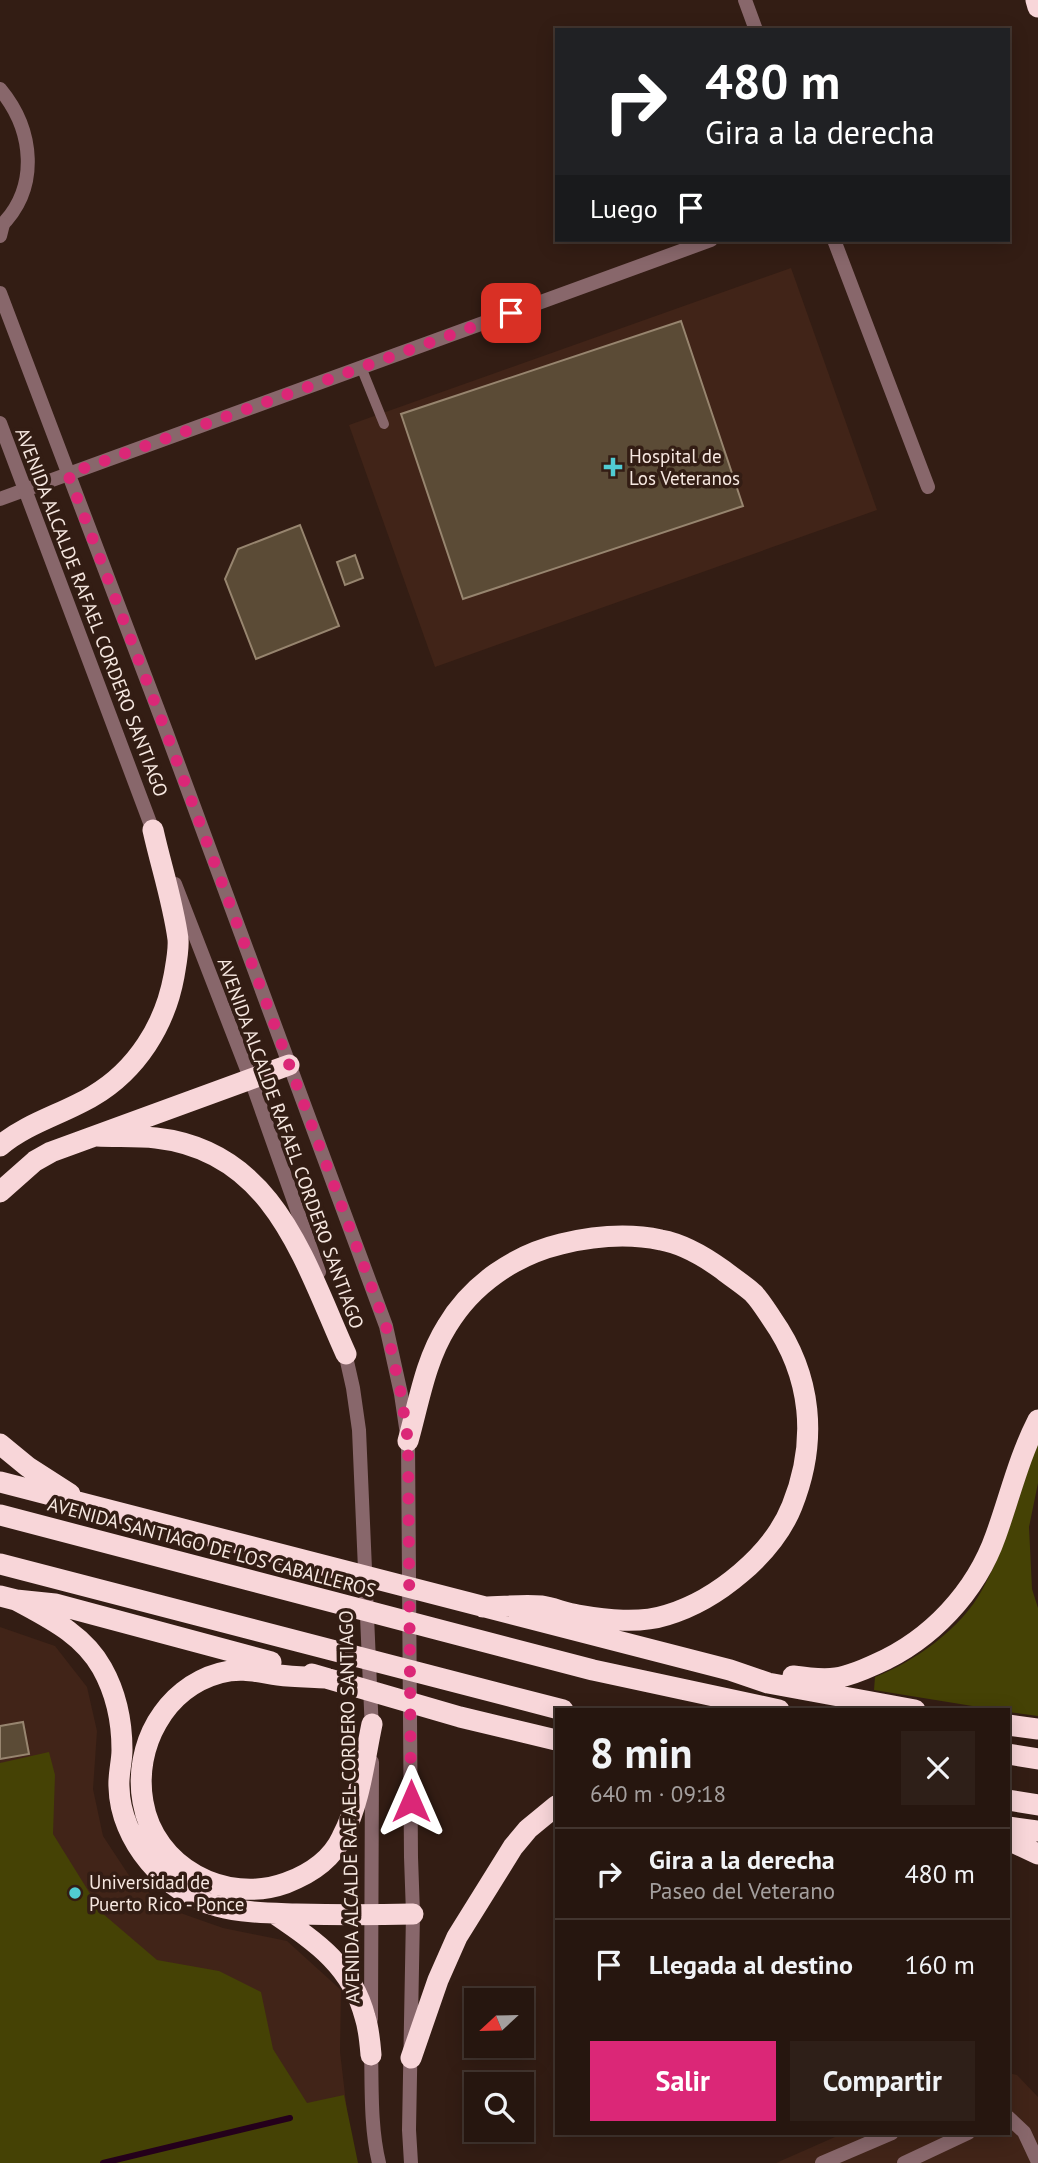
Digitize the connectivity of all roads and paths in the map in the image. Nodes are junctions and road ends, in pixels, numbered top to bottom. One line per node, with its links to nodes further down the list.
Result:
1 (745, 0): 4 (street)
2 (1036, 0): 3 (highway)
3 (1038, 7)
4 (755, 28)
5 (0, 89): 6 (street)
6 (1, 229)
7 (705, 242): 10 (street)
8 (835, 242): 14 (street)
9 (0, 293): 13 (street, AVENIDA ALCALDE RAFAEL CORDERO SANTIAGO)
10 (361, 367): 12 (lane); 13 (street)
11 (0, 422): 15 (street, AVENIDA ALCALDE RAFAEL CORDERO SANTIAGO)
12 (384, 424)
13 (68, 474): 15 (street); 18 (street, AVENIDA ALCALDE RAFAEL CORDERO SANTIAGO)
14 (928, 486)
15 (26, 489): 16 (street); 17 (street, AVENIDA ALCALDE RAFAEL CORDERO SANTIAGO)
16 (0, 499)
17 (153, 830): 19 (street, AVENIDA ALCALDE RAFAEL CORDERO SANTIAGO); 21 (highway)
18 (289, 1065): 19 (highway); 25 (street, AVENIDA ALCALDE RAFAEL CORDERO SANTIAGO)
19 (251, 1080): 20 (highway); 23 (street, AVENIDA ALCALDE RAFAEL CORDERO SANTIAGO)
20 (97, 1136): 22 (highway); 23 (highway)
21 (0, 1146)
22 (0, 1192)
23 (346, 1354): 38 (street, AVENIDA ALCALDE RAFAEL CORDERO SANTIAGO)
24 (1038, 1420): 33 (highway)
25 (408, 1441): 32 (highway); 52 (street, AVENIDA ALCALDE RAFAEL CORDERO SANTIAGO)
26 (0, 1444): 28 (highway)
27 (0, 1482): 28 (highway)
28 (83, 1503): 32 (highway)
29 (0, 1515): 36 (highway, AVENIDA SANTIAGO DE LOS CABALLEROS)
30 (0, 1564): 35 (highway)
31 (8, 1598): 34 (highway); 51 (highway)
32 (483, 1607): 33 (highway)
33 (730, 1670): 37 (highway)
34 (326, 1678): 38 (highway); 41 (highway)
35 (555, 1708)
36 (770, 1708)
37 (904, 1708)
38 (372, 1724): 53 (street, AVENIDA ALCALDE RAFAEL CORDERO SANTIAGO)
39 (1010, 1725): 40 (highway)
40 (1038, 1730)
41 (555, 1740)
42 (1010, 1754): 43 (highway)
43 (1038, 1759)
44 (1010, 1800): 45 (highway)
45 (1038, 1805)
46 (555, 1807): 55 (highway)
47 (1010, 1827): 48 (highway)
48 (1038, 1831)
49 (1010, 1841): 50 (highway)
50 (1038, 1854)
51 (275, 1914): 53 (highway); 54 (highway)
52 (413, 1914): 53 (highway); 55 (street, AVENIDA ALCALDE RAFAEL CORDERO SANTIAGO)
53 (370, 1915): 54 (street, AVENIDA ALCALDE RAFAEL CORDERO SANTIAGO)
54 (372, 2055): 60 (street, AVENIDA ALCALDE RAFAEL CORDERO SANTIAGO)
55 (411, 2058): 61 (street, AVENIDA ALCALDE RAFAEL CORDERO SANTIAGO)
56 (1010, 2120): 59 (street)
57 (887, 2135): 62 (street)
58 (964, 2135): 63 (street)
59 (1038, 2162)
60 (379, 2163)
61 (411, 2163)
62 (822, 2163)
63 (904, 2163)

